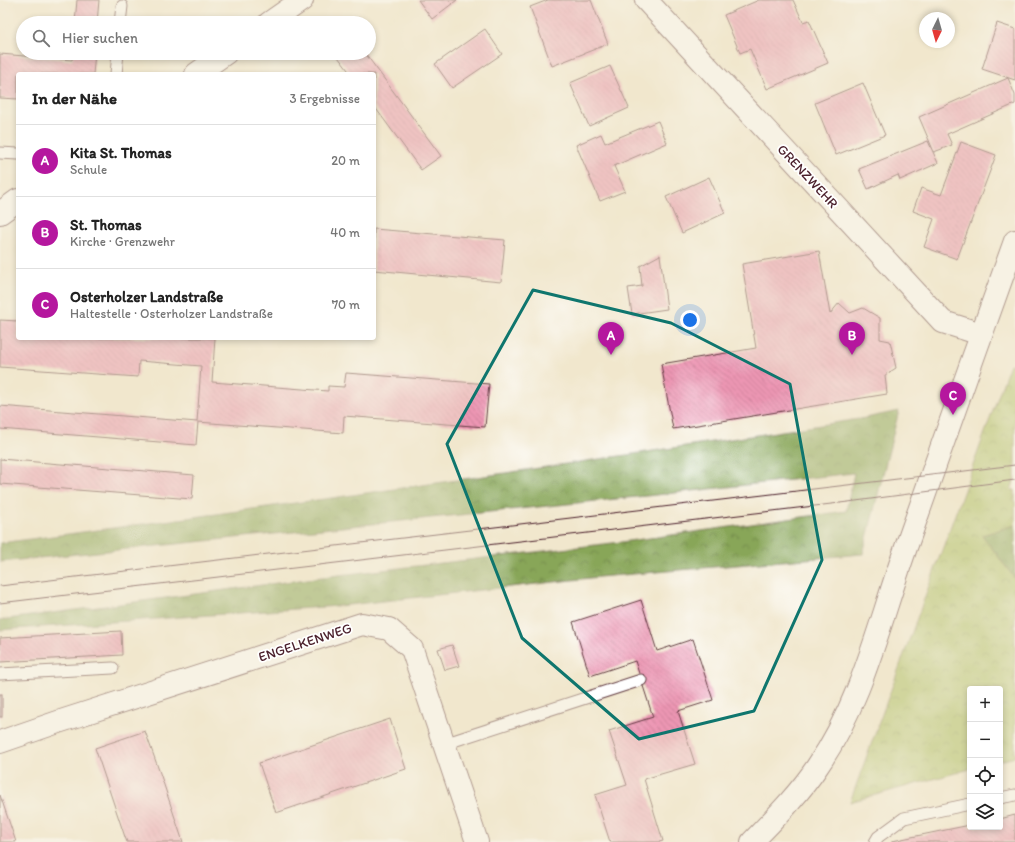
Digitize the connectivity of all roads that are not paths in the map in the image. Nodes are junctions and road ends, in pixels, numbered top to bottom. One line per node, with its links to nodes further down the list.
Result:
1 (302, 0): 5 (street)
2 (646, 0): 15 (street, GRENZWEHR)
3 (122, 6): 4 (lane)
4 (121, 16)
5 (279, 16)
6 (117, 60): 8 (lane)
7 (216, 60): 9 (street)
8 (116, 72)
9 (199, 72)
10 (0, 153): 11 (lane)
11 (16, 154)
12 (16, 201): 13 (street)
13 (0, 213)
14 (1015, 241): 15 (street)
15 (981, 334): 25 (street)
16 (113, 668): 17 (lane)
17 (0, 674)
18 (641, 680): 20 (lane)
19 (0, 742): 20 (street, ENGELKENWEG)
20 (444, 744): 24 (street, ENGELKENWEG)
21 (1015, 795): 22 (lane)
22 (1003, 797)
23 (967, 805): 26 (lane)
24 (477, 842)
25 (752, 842)
26 (875, 842)

